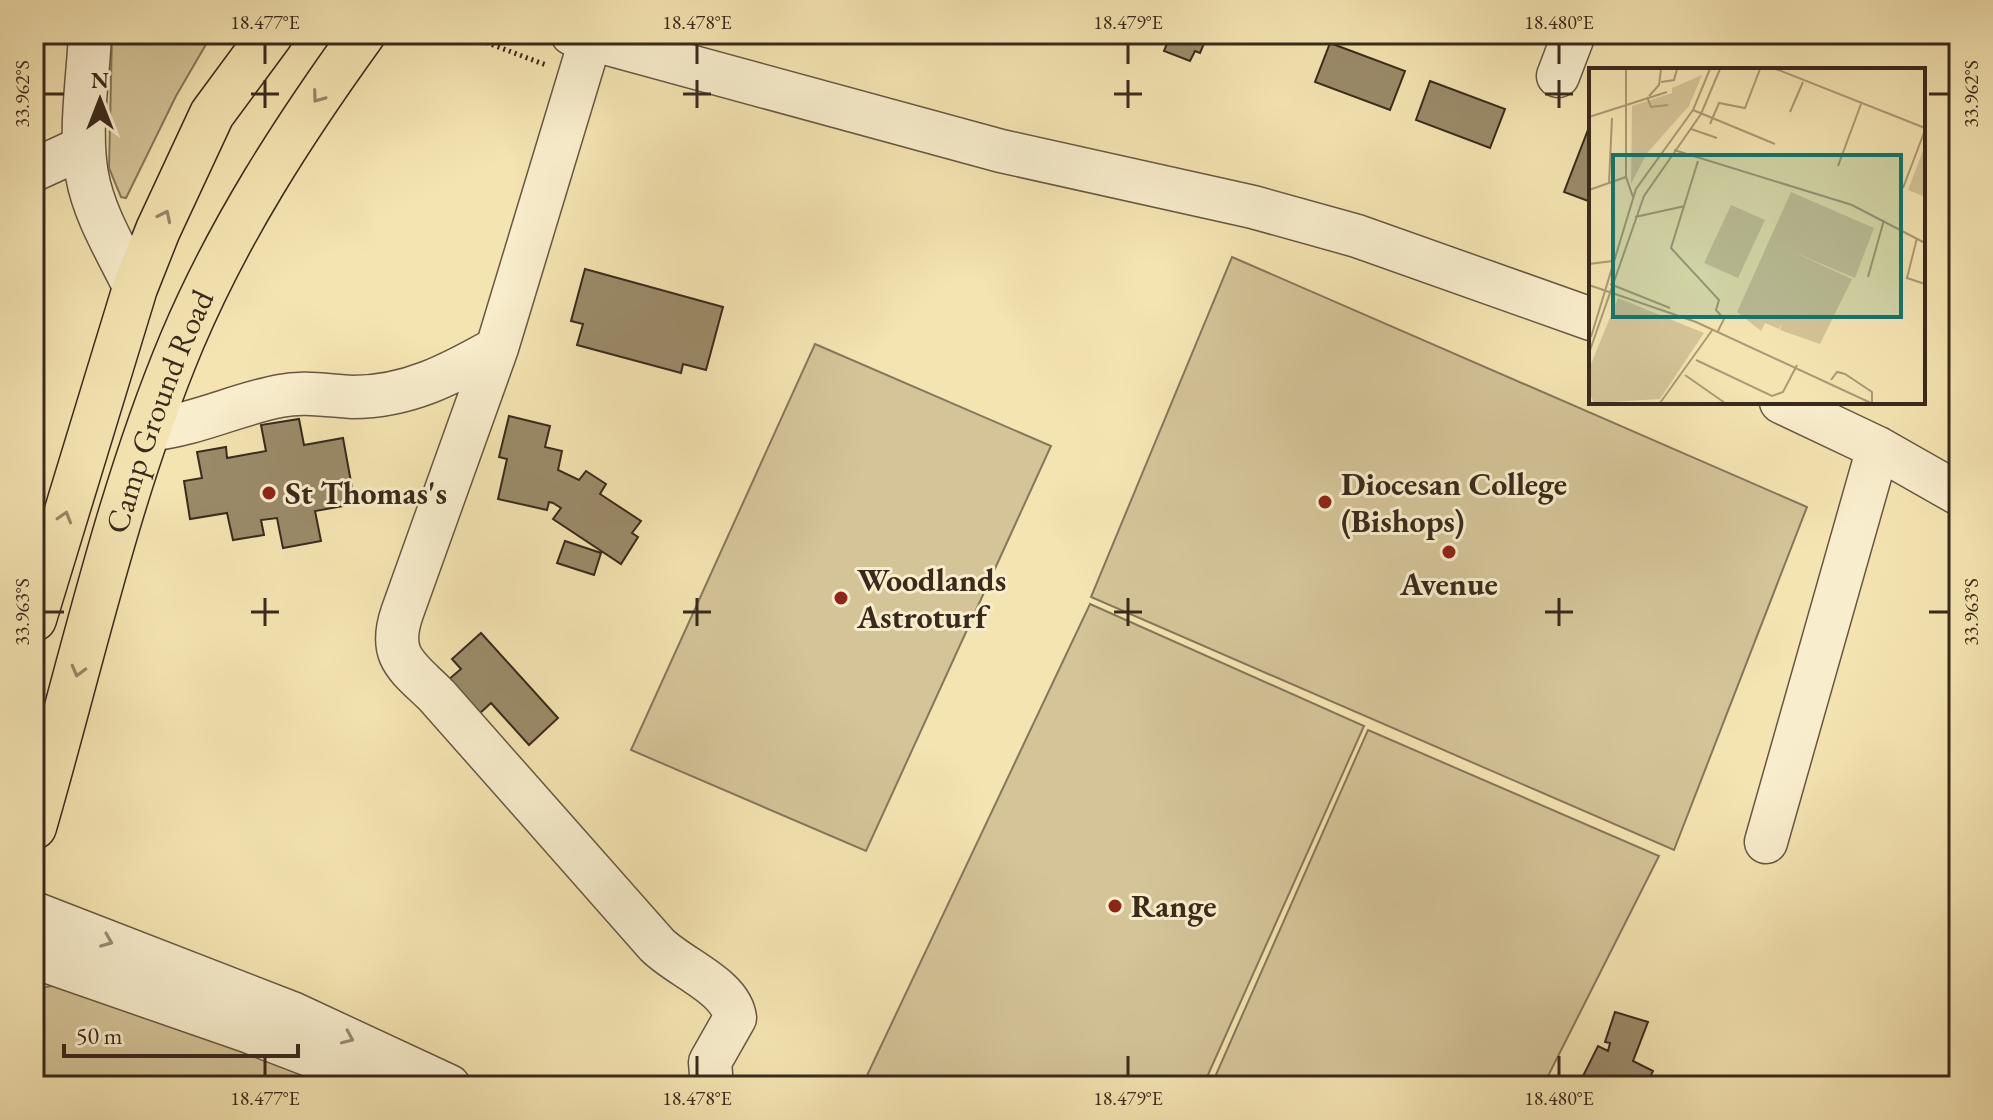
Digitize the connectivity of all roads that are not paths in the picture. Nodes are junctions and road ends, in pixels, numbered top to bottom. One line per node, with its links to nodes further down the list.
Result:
1 (90, 34): 7 (street)
2 (271, 34): 9 (main road, Camp Ground Road, one-way to 2)
3 (363, 34): 13 (main road, Camp Ground Road, one-way to 13)
4 (1574, 34): 6 (street)
5 (581, 51): 10 (street); 11 (street)
6 (1558, 76)
7 (84, 147): 8 (street); 9 (street)
8 (34, 170)
9 (135, 288): 16 (main road, Camp Ground Road, one-way to 9)
10 (1589, 318)
11 (497, 348): 13 (street); 23 (street)
12 (1785, 404): 14 (street)
13 (149, 430): 17 (main road, Camp Ground Road, one-way to 17)
14 (1878, 448): 15 (street); 18 (street)
15 (1959, 494)
16 (34, 619)
17 (34, 827)
18 (1766, 842)
19 (34, 913): 22 (street, one-way to 22)
20 (34, 957): 21 (street)
21 (390, 1086)
22 (449, 1086)
23 (712, 1086)

